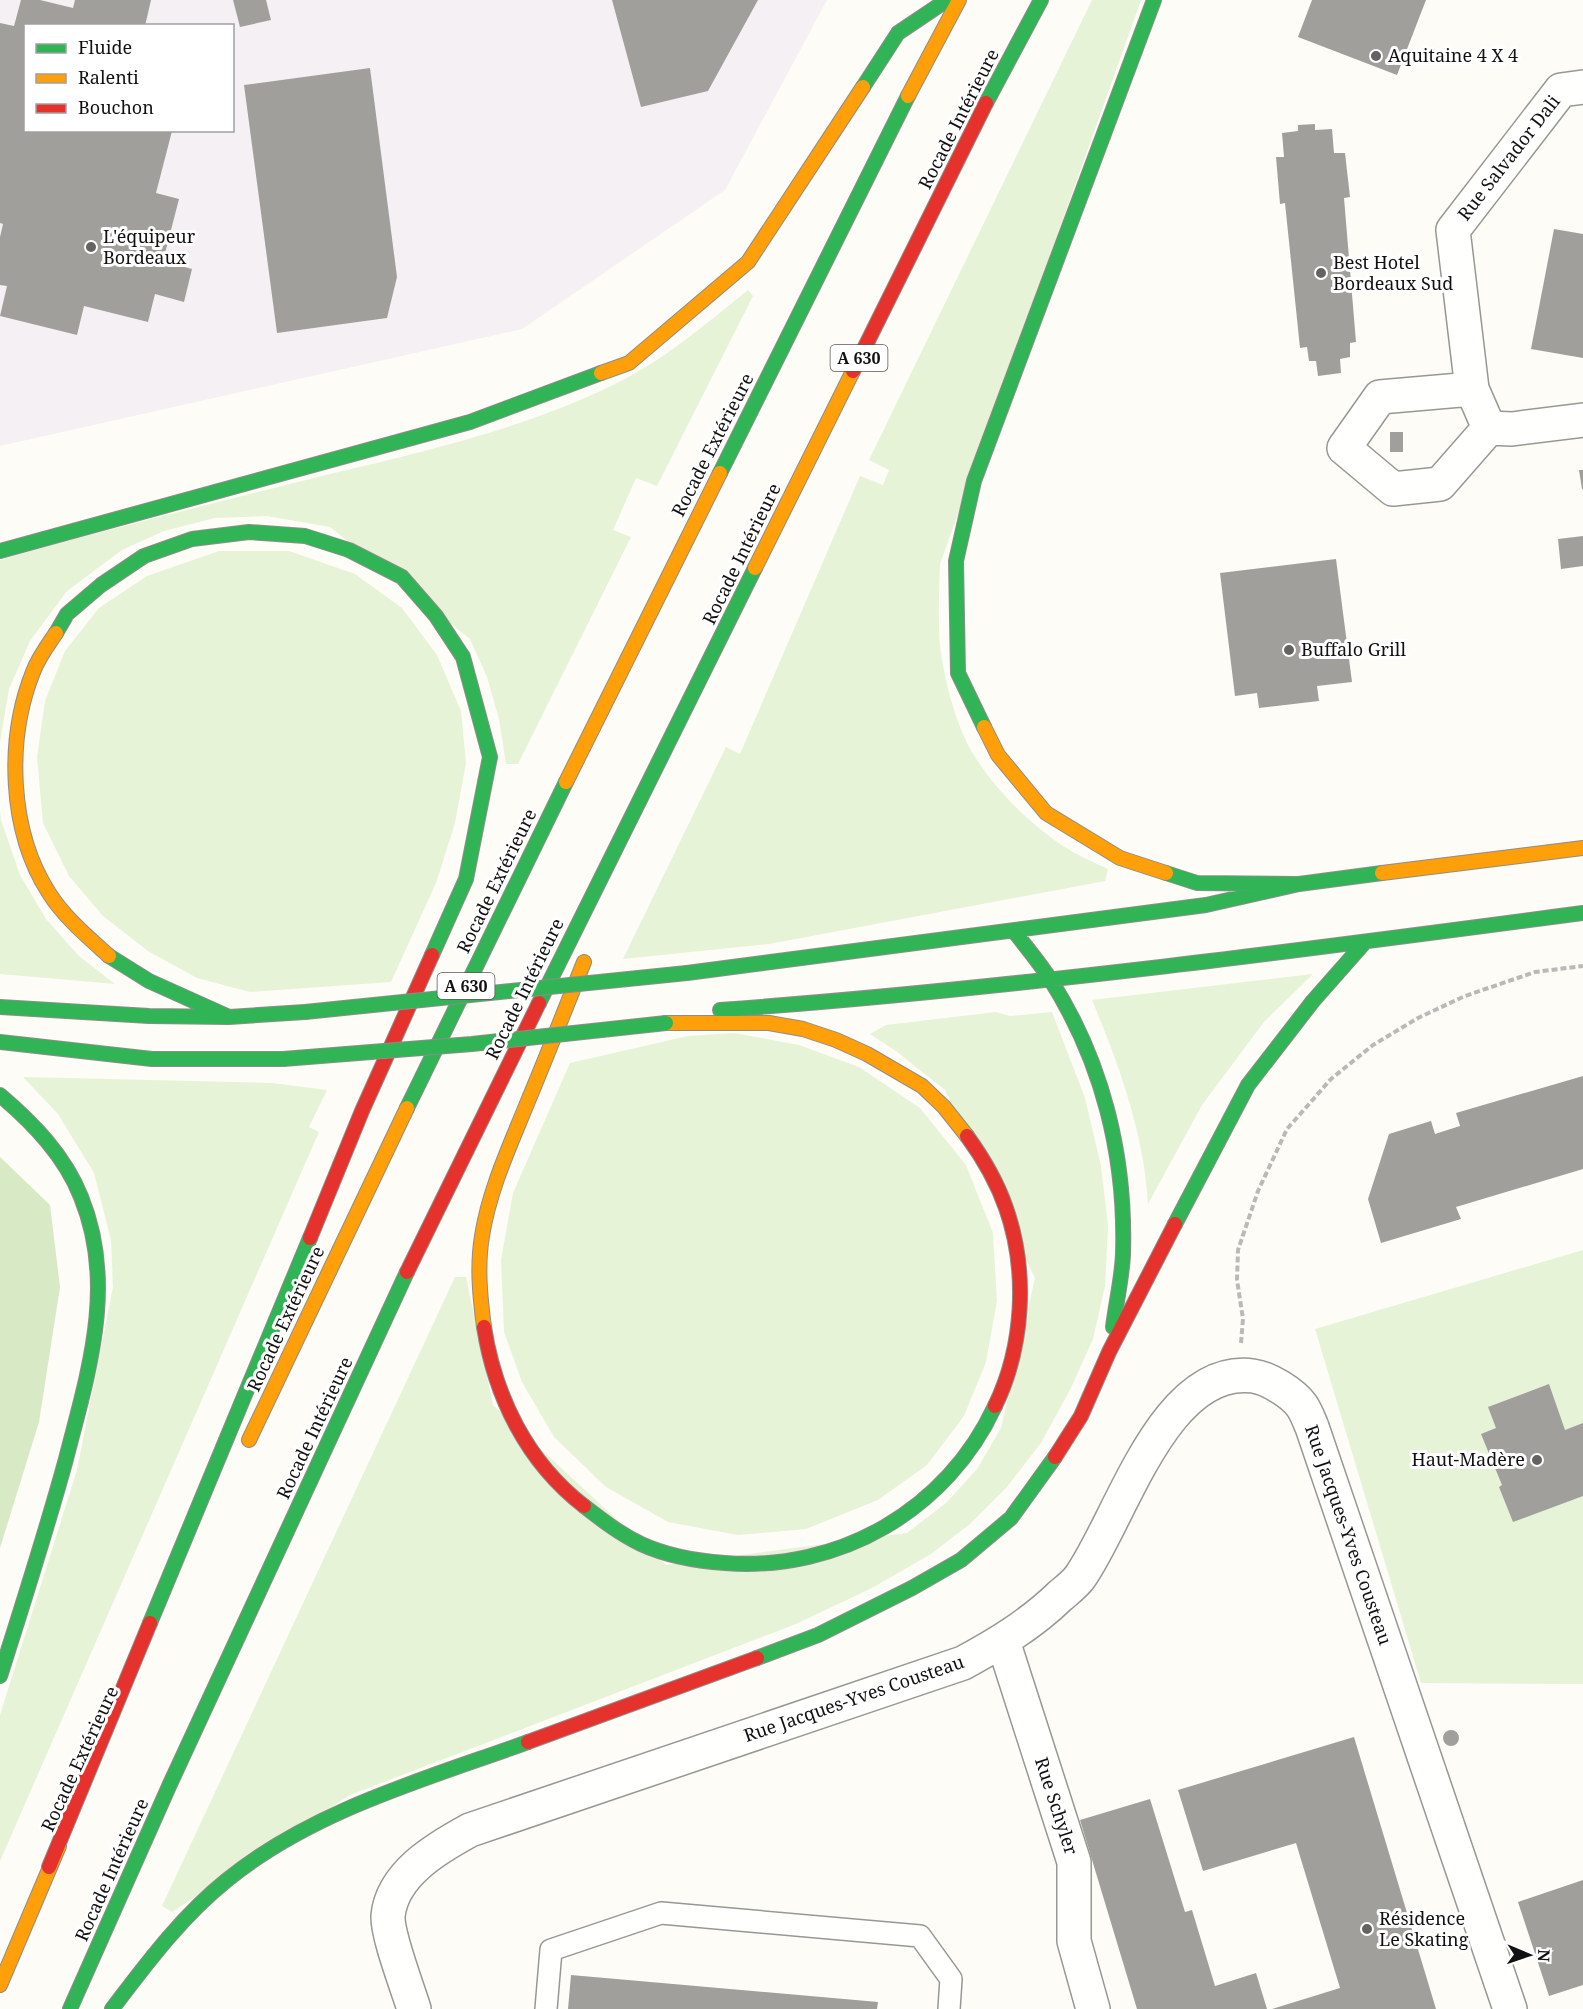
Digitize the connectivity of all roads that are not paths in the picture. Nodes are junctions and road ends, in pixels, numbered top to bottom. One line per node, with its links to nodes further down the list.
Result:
1 (947, 0): 9 (main road)
2 (959, 0): 25 (main road, Rocade Extérieure / A 630)
3 (1041, 0): 10 (main road, Rocade Intérieure / A 630)
4 (1154, 0): 13 (main road)
5 (1583, 87): 6 (street, Rue Salvador Dali)
6 (1472, 389): 8 (street, Rue Salvador Dali); 8 (street)
7 (1583, 420): 8 (street)
8 (1489, 428)
9 (0, 551)
10 (681, 717): 12 (main road); 31 (main road, Rocade Intérieure / A 630)
11 (1583, 848): 13 (main road)
12 (620, 870)
13 (1299, 884): 15 (main road)
14 (1583, 913): 16 (main road)
15 (1014, 931): 18 (main road); 20 (main road, bridge)
16 (1365, 942): 18 (main road); 24 (main road)
17 (590, 946): 21 (main road)
18 (1049, 978): 21 (main road); 24 (main road)
19 (0, 1007): 20 (main road)
20 (229, 1017): 29 (main road)
21 (666, 1023): 22 (main road, bridge)
22 (0, 1042)
23 (0, 1095): 28 (main road)
24 (1109, 1352): 32 (main road)
25 (242, 1455)
26 (176, 1596): 29 (main road, Rocade Extérieure)
27 (1003, 1641): 33 (street, Rue Jacques-Yves Cousteau); 36 (street, Rue Schyler); 37 (street, Rue Jacques-Yves Cousteau)
28 (0, 1676)
29 (50, 1867): 30 (main road, Rocade Extérieure)
30 (0, 1985)
31 (70, 2009)
32 (112, 2009)
33 (414, 2009)
34 (546, 2009): 35 (lane)
35 (949, 2009)
36 (1094, 2009)
37 (1510, 2009)

